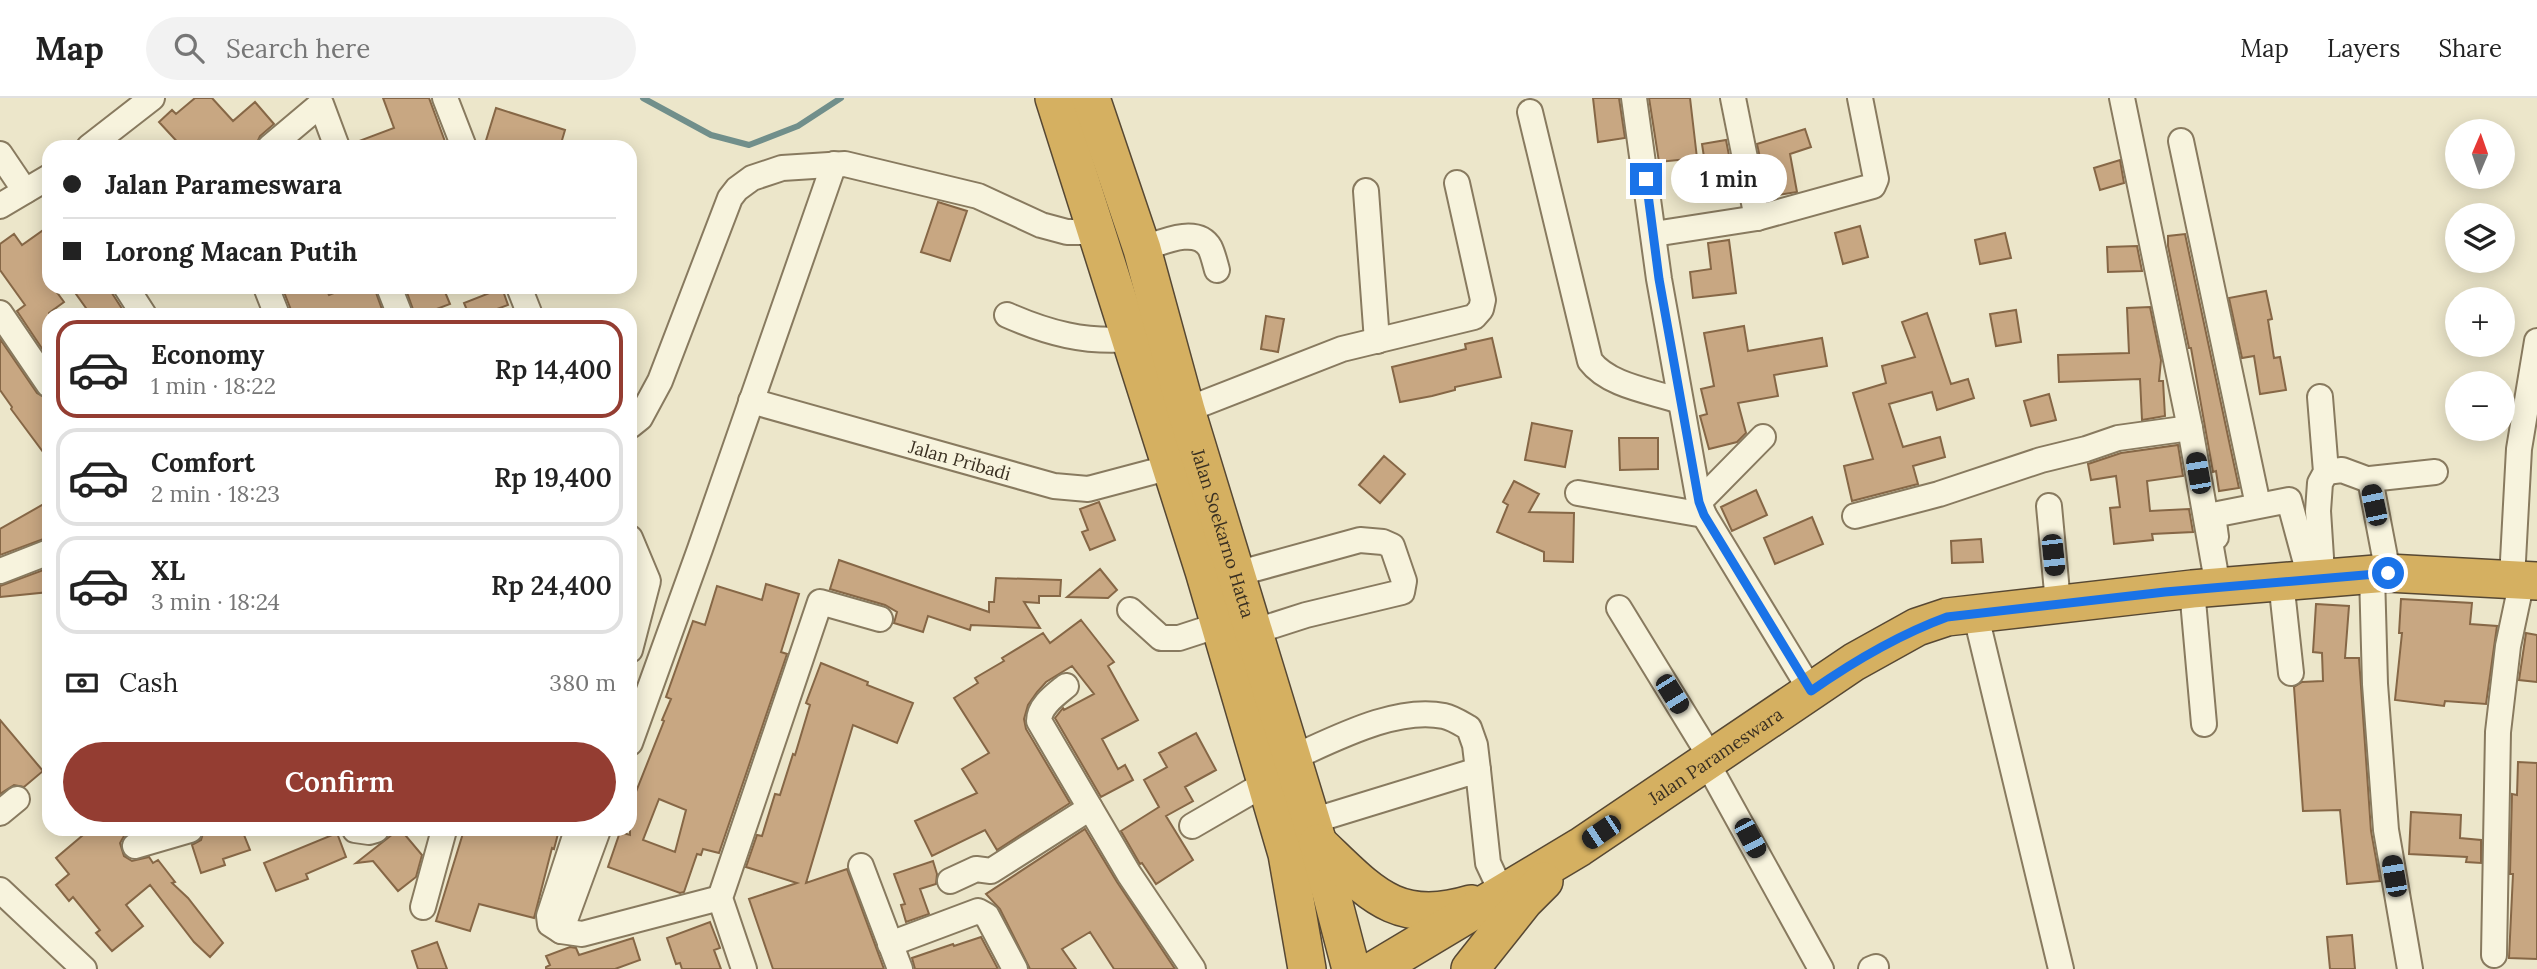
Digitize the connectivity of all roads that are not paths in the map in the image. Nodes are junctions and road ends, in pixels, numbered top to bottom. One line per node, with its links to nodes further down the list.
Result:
1 (152, 98): 9 (street)
2 (445, 98): 12 (street)
3 (1634, 98): 23 (street)
4 (1733, 98): 21 (street)
5 (1860, 98): 21 (street)
6 (2122, 98): 38 (street)
7 (1067, 100): 22 (highway, Jalan Soekarno Hatta); 24 (highway, Jalan Soekarno Hatta)
8 (1530, 112): 35 (street)
9 (98, 140)
10 (278, 140): 11 (street)
11 (334, 140)
12 (461, 140)
13 (2181, 141): 45 (street)
14 (0, 153): 18 (street)
15 (834, 164): 22 (street); 34 (street); 37 (street)
16 (42, 181): 18 (street)
17 (1457, 183): 29 (street)
18 (25, 191): 20 (street)
19 (1366, 191): 29 (street)
20 (0, 206)
21 (1757, 218): 23 (street)
22 (1097, 232): 28 (highway, Jalan Soekarno Hatta)
23 (1654, 234): 35 (street)
24 (1142, 249): 25 (street); 36 (highway, Jalan Soekarno Hatta)
25 (1217, 270)
26 (0, 313): 32 (street)
27 (1007, 315): 28 (street)
28 (1130, 339): 40 (highway, Jalan Soekarno Hatta)
29 (1377, 341): 36 (street)
30 (2537, 341): 31 (street)
31 (2535, 369): 54 (street)
32 (42, 375)
33 (2320, 397): 41 (street)
34 (751, 401): 40 (street, Jalan Pribadi); 65 (street)
35 (1680, 401): 47 (street)
36 (1186, 410): 52 (highway, Jalan Soekarno Hatta)
37 (637, 420)
38 (2190, 428): 48 (street); 55 (street)
39 (1763, 438): 47 (street)
40 (1171, 467): 61 (highway, Jalan Soekarno Hatta)
41 (2326, 472): 43 (street); 53 (street)
42 (2435, 472): 43 (street)
43 (2369, 480): 51 (street)
44 (1578, 493): 47 (street)
45 (2258, 505): 53 (street); 55 (street)
46 (2049, 506): 56 (street)
47 (1701, 509): 64 (street)
48 (1855, 516)
49 (42, 555): 50 (street)
50 (0, 571)
51 (2380, 573): 53 (highway, Jalan Parameswara); 54 (highway, Jalan Parameswara); 100 (street)
52 (1236, 574): 61 (highway, Jalan Soekarno Hatta); 61 (street)
53 (2305, 579): 55 (highway, Jalan Parameswara); 62 (street)
54 (2524, 580): 88 (street)
55 (2211, 587): 56 (highway, Jalan Parameswara); 66 (street)
56 (2059, 603): 59 (highway, Jalan Parameswara)
57 (1619, 608): 68 (street)
58 (1130, 610): 61 (street)
59 (1975, 612): 64 (highway, Jalan Parameswara); 99 (street)
60 (880, 620): 84 (street)
61 (1236, 628): 67 (highway, Jalan Soekarno Hatta); 70 (highway, Jalan Soekarno Hatta)
62 (2291, 673)
63 (1066, 686): 71 (street)
64 (1811, 691): 68 (highway, Jalan Parameswara)
65 (637, 724)
66 (2204, 724)
67 (1292, 758): 69 (street); 73 (highway, Jalan Soekarno Hatta)
68 (1709, 759): 79 (highway, Jalan Parameswara); 98 (street)
69 (1478, 769): 73 (street); 83 (street)
70 (1266, 783): 72 (street); 95 (highway, Jalan Soekarno Hatta)
71 (1090, 808): 81 (street); 94 (street)
72 (1192, 826)
73 (1315, 832): 83 (highway); 96 (highway, Jalan Soekarno Hatta)
74 (169, 836): 78 (street)
75 (442, 836): 85 (street)
76 (575, 836): 86 (street)
77 (596, 836): 86 (street)
78 (135, 846)
79 (1580, 846): 83 (highway, Jalan Parameswara); 89 (highway)
80 (861, 866): 87 (street)
81 (950, 881)
82 (0, 890): 90 (street)
83 (1502, 893): 97 (highway, Jalan Parameswara)
84 (720, 898): 86 (street); 91 (street)
85 (423, 907)
86 (561, 931)
87 (890, 944): 92 (street); 93 (street)
88 (2494, 955)
89 (1482, 963)
90 (84, 969)
91 (744, 969)
92 (900, 969)
93 (1015, 969)
94 (1193, 969)
95 (1307, 969)
96 (1351, 969)
97 (1376, 969)
98 (1821, 969)
99 (2061, 969)
100 (2410, 969)

